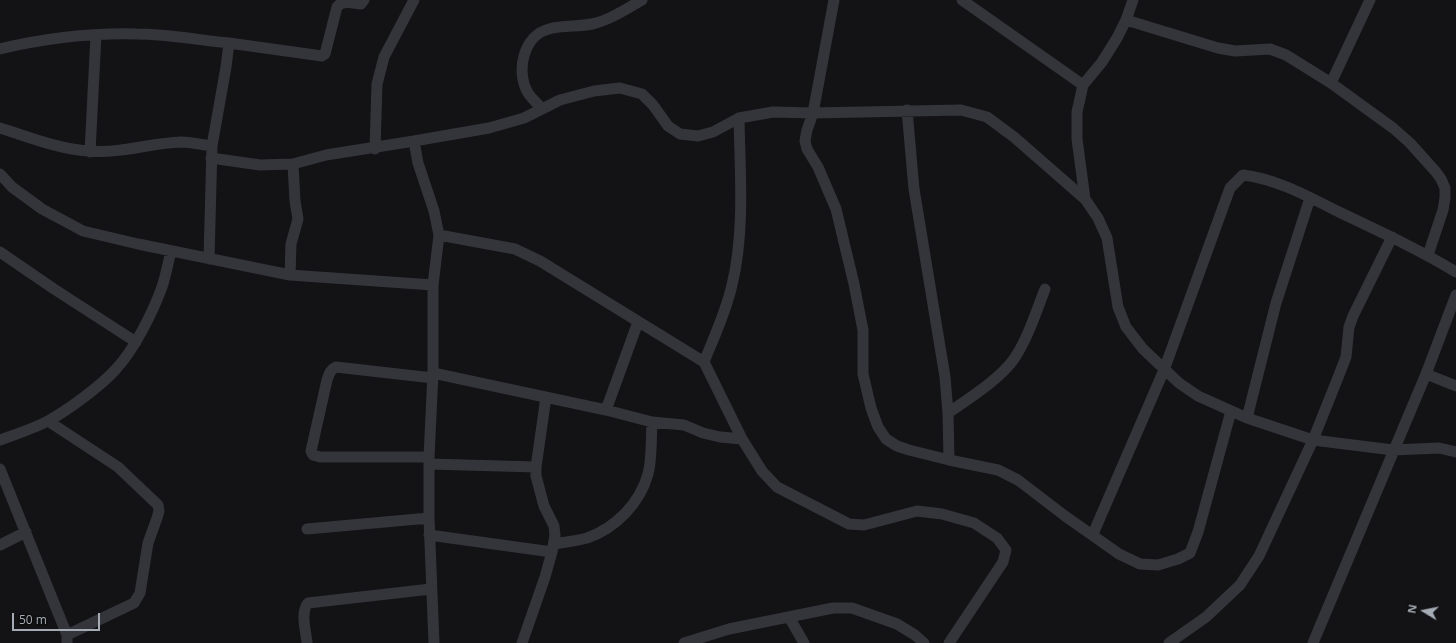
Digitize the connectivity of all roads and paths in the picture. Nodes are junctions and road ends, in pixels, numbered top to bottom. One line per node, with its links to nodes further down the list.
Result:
1 (364, 0): 10 (street)
2 (414, 0): 21 (street)
3 (642, 0): 14 (street)
4 (834, 0): 16 (street)
5 (962, 0): 13 (street)
6 (1133, 0): 8 (street)
7 (1370, 0): 12 (street)
8 (1126, 20): 12 (street); 13 (street)
9 (96, 35): 10 (street); 11 (street); 22 (street)
10 (229, 43): 20 (street)
11 (0, 49)
12 (1331, 83): 32 (street)
13 (1083, 85): 27 (street)
14 (542, 109): 17 (street); 19 (street)
15 (907, 110): 16 (street); 27 (street); 49 (street)
16 (813, 113): 17 (street); 58 (street)
17 (738, 118): 41 (street)
18 (0, 128): 22 (street)
19 (414, 141): 21 (street); 28 (street)
20 (212, 146): 22 (street); 23 (street)
21 (375, 149): 24 (street)
22 (90, 152)
23 (211, 158): 24 (street); 33 (street)
24 (293, 164): 35 (street)
25 (0, 174): 30 (street)
26 (1310, 198): 29 (street); 42 (street); 50 (street)
27 (1086, 199): 42 (street)
28 (439, 235): 36 (street); 39 (street)
29 (1392, 237): 32 (street); 55 (street)
30 (171, 251): 33 (street); 40 (street)
31 (0, 252): 40 (street)
32 (1428, 255): 34 (street)
33 (209, 259): 35 (street)
34 (1456, 272)
35 (290, 275): 36 (street)
36 (433, 285): 44 (street)
37 (1045, 289): 49 (street)
38 (1456, 295): 43 (street)
39 (638, 322): 41 (street); 47 (street)
40 (136, 342): 51 (street)
41 (704, 362): 53 (street)
42 (1164, 370): 48 (street); 65 (street)
43 (1426, 374): 45 (street); 56 (street)
44 (433, 376): 46 (street); 59 (street); 59 (street)
45 (1456, 386)
46 (546, 397): 47 (street); 60 (street)
47 (606, 410): 52 (street)
48 (1231, 411): 50 (street); 65 (street)
49 (948, 413): 58 (street)
50 (1247, 418): 55 (street)
51 (48, 421): 54 (street); 71 (street)
52 (652, 422): 53 (street); 68 (street)
53 (742, 439): 78 (street)
54 (0, 440)
55 (1313, 440): 56 (street); 79 (street)
56 (1393, 450): 57 (street); 80 (street)
57 (1456, 452)
58 (949, 460): 65 (street)
59 (429, 461): 60 (street); 62 (street)
60 (536, 467): 68 (street)
61 (0, 469): 64 (street)
62 (429, 518): 63 (street); 66 (street)
63 (307, 529)
64 (26, 532): 67 (street); 71 (street)
65 (1093, 534)
66 (429, 535): 68 (street); 69 (street)
67 (0, 545)
68 (553, 548): 74 (street)
69 (431, 589): 72 (street); 73 (street)
70 (789, 617): 75 (street); 76 (street); 77 (street)
71 (67, 639)
72 (307, 643)
73 (434, 643)
74 (522, 643)
75 (684, 643)
76 (804, 643)
77 (924, 643)
78 (949, 643)
79 (1169, 643)
80 (1313, 643)

